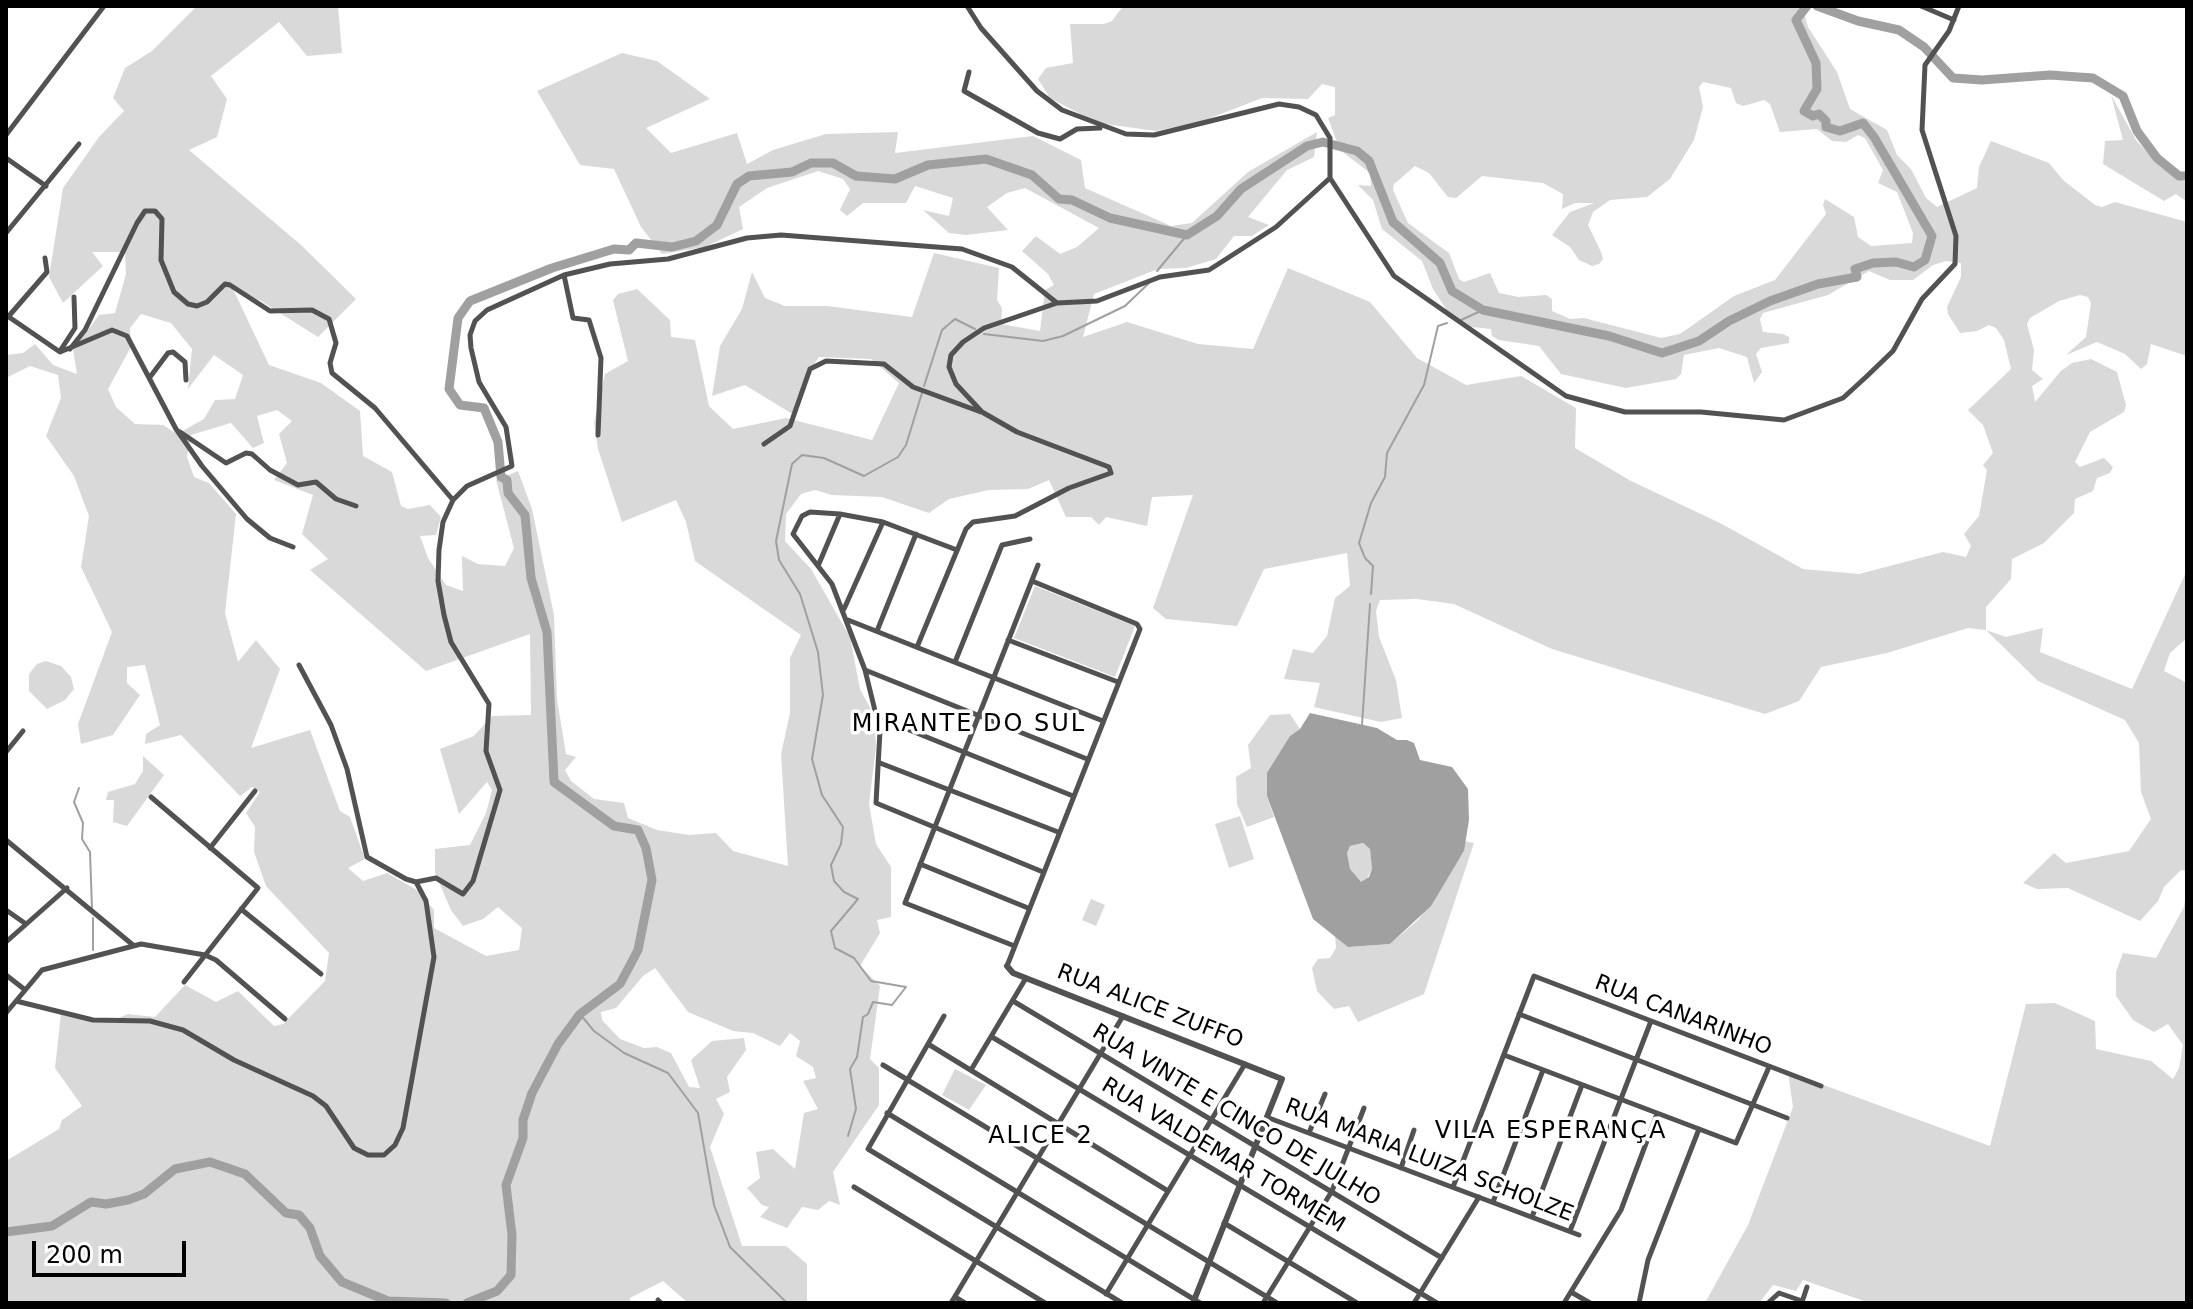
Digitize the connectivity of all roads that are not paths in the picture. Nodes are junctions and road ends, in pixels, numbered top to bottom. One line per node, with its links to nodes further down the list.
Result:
1 (104, 6): 8 (street)
2 (967, 6): 7 (street)
3 (1921, 6): 5 (street)
4 (1959, 6): 5 (street)
5 (1954, 20): 11 (street)
6 (969, 72): 7 (street)
7 (1105, 128): 11 (street)
8 (6, 135)
9 (79, 144): 12 (street)
10 (6, 158): 12 (street)
11 (1330, 178): 17 (street)
12 (46, 186): 13 (street)
13 (6, 233)
14 (45, 258): 18 (street)
15 (564, 275): 17 (street); 25 (street); 27 (street)
16 (74, 297): 20 (street)
17 (1057, 303): 23 (street)
18 (7, 316): 20 (street)
19 (70, 349): 20 (street); 21 (street); 27 (street)
20 (60, 352)
21 (150, 377): 22 (street); 24 (street)
22 (186, 380)
23 (982, 412): 26 (street); 34 (street)
24 (176, 429): 28 (street); 33 (street)
25 (598, 435)
26 (764, 444)
27 (453, 500): 66 (street)
28 (356, 506)
29 (840, 514): 30 (street); 36 (street); 36 (street)
30 (883, 522): 31 (street); 38 (street)
31 (916, 534): 34 (street); 40 (street)
32 (1030, 539): 43 (street)
33 (293, 547)
34 (957, 550): 42 (street)
35 (1038, 565): 37 (street)
36 (818, 566): 38 (street)
37 (1032, 581): 41 (street); 47 (street)
38 (844, 609): 39 (street)
39 (848, 620): 40 (street); 45 (street)
40 (877, 631): 42 (street)
41 (1008, 640): 46 (street); 47 (street)
42 (917, 647): 43 (street)
43 (955, 662): 46 (street)
44 (299, 665): 66 (street)
45 (865, 670): 48 (street); 49 (street)
46 (993, 677): 48 (street); 50 (street)
47 (1118, 682): 50 (street)
48 (979, 714): 53 (street); 54 (street)
49 (876, 717): 53 (street); 55 (street)
50 (1103, 721): 54 (street)
51 (23, 731): 52 (street)
52 (6, 752)
53 (964, 752): 56 (street); 58 (street)
54 (1087, 759): 58 (street)
55 (880, 763): 56 (street); 60 (street)
56 (949, 790): 60 (street); 61 (street)
57 (255, 791): 63 (street)
58 (1073, 796): 61 (street)
59 (151, 797): 63 (street)
60 (934, 827): 64 (street); 65 (street)
61 (1058, 832): 65 (street)
62 (6, 840): 67 (street)
63 (210, 848): 69 (street)
64 (920, 864): 68 (street); 74 (street)
65 (1043, 872): 68 (street)
66 (416, 882): 82 (street)
67 (67, 888): 71 (street); 73 (street)
68 (1028, 908): 74 (street)
69 (241, 909): 75 (street); 77 (street)
70 (6, 910): 71 (street)
71 (26, 924): 72 (street)
72 (6, 942)
73 (133, 945): 75 (street); 81 (street)
74 (1012, 945): 76 (street)
75 (205, 955): 80 (street); 88 (street)
76 (1007, 966): 79 (street, RUA ALICE ZUFFO)
77 (321, 974)
78 (6, 975): 81 (street)
79 (1026, 978): 83 (street); 87 (street, RUA ALICE ZUFFO)
80 (184, 982)
81 (24, 989): 82 (street)
82 (16, 1001): 84 (street)
83 (1013, 1001): 90 (street); 92 (street, RUA VINTE E CINCO DE JULHO)
84 (6, 1013)
85 (1519, 1014): 89 (street, RUA CANARINHO); 93 (street); 94 (street)
86 (944, 1016): 91 (street)
87 (1123, 1016): 92 (street); 95 (street, RUA ALICE ZUFFO)
88 (285, 1019)
89 (1651, 1021): 94 (street); 97 (street, RUA CANARINHO)
90 (992, 1037): 98 (street); 103 (street, RUA VALDEMAR TORMEM)
91 (928, 1044): 98 (street); 100 (street)
92 (1100, 1053): 103 (street); 112 (street, RUA VINTE E CINCO DE JULHO)
93 (1504, 1055): 99 (street); 124 (street)
94 (1637, 1060): 105 (street); 106 (street)
95 (1245, 1064): 110 (street, RUA ALICE ZUFFO); 112 (street)
96 (883, 1065): 100 (street)
97 (1769, 1067): 102 (street, RUA CANARINHO); 106 (street)
98 (971, 1070): 113 (street)
99 (1543, 1070): 101 (street); 129 (street)
100 (907, 1079): 108 (street); 120 (street)
101 (1582, 1085): 105 (street); 130 (street)
102 (1821, 1086)
103 (1079, 1089): 113 (street); 119 (street, RUA VALDEMAR TORMEM)
104 (1325, 1094): 116 (street)
105 (1621, 1100): 109 (street); 135 (street)
106 (1753, 1105): 111 (street); 114 (street)
107 (1364, 1108): 118 (street)
108 (887, 1113): 127 (street); 133 (street)
109 (1657, 1114): 114 (street); 143 (street)
110 (1269, 1118): 116 (street, RUA MARIA LUIZA SCHOLZE); 117 (street)
111 (1787, 1118)
112 (1210, 1120): 117 (street, RUA VINTE E CINCO DE JULHO); 119 (street)
113 (1057, 1124): 120 (street); 125 (street)
114 (1699, 1129): 159 (street)
115 (1414, 1130): 121 (street)
116 (1309, 1133): 118 (street, RUA MARIA LUIZA SCHOLZE)
117 (1256, 1146): 122 (street); 126 (street, RUA VINTE E CINCO DE JULHO)
118 (1350, 1148): 121 (street, RUA MARIA LUIZA SCHOLZE); 126 (street)
119 (1189, 1155): 122 (street, RUA VALDEMAR TORMEM); 125 (street)
120 (1037, 1158): 127 (street); 132 (street)
121 (1401, 1168): 124 (street, RUA MARIA LUIZA SCHOLZE)
122 (1240, 1186): 131 (street); 134 (street, RUA VALDEMAR TORMEM)
123 (854, 1187): 139 (street)
124 (1453, 1187): 128 (street, RUA MARIA LUIZA SCHOLZE)
125 (1168, 1191): 132 (street)
126 (1332, 1191): 134 (street); 138 (street, RUA VINTE E CINCO DE JULHO)
127 (1016, 1193): 133 (street); 137 (street)
128 (1479, 1197): 129 (street, RUA MARIA LUIZA SCHOLZE); 138 (street)
129 (1493, 1202): 130 (street, RUA MARIA LUIZA SCHOLZE)
130 (1532, 1217): 135 (street, RUA MARIA LUIZA SCHOLZE)
131 (1224, 1223): 140 (street); 141 (street)
132 (1147, 1225): 137 (street); 140 (street)
133 (995, 1226): 139 (street); 145 (street)
134 (1310, 1227): 141 (street); 144 (street, RUA VALDEMAR TORMEM)
135 (1570, 1231): 136 (street, RUA MARIA LUIZA SCHOLZE)
136 (1579, 1235)
137 (1127, 1258): 145 (street); 148 (street)
138 (1442, 1258): 144 (street)
139 (976, 1261): 146 (street); 151 (street)
140 (1209, 1261): 147 (street); 148 (street)
141 (1289, 1262): 147 (street); 154 (street)
142 (1807, 1287): 149 (street)
143 (1571, 1292): 157 (street); 158 (street)
144 (1420, 1293): 155 (street); 156 (street, RUA VALDEMAR TORMEM)
145 (1106, 1294): 152 (street)
146 (953, 1300): 150 (street)
147 (1265, 1300): 153 (street)
148 (1195, 1302)
149 (1802, 1302): 160 (street)
150 (965, 1303)
151 (1045, 1303)
152 (1122, 1303)
153 (1277, 1303)
154 (1357, 1303)
155 (1414, 1303)
156 (1437, 1303)
157 (1564, 1303)
158 (1590, 1303)
159 (1639, 1303)
160 (1768, 1303)

